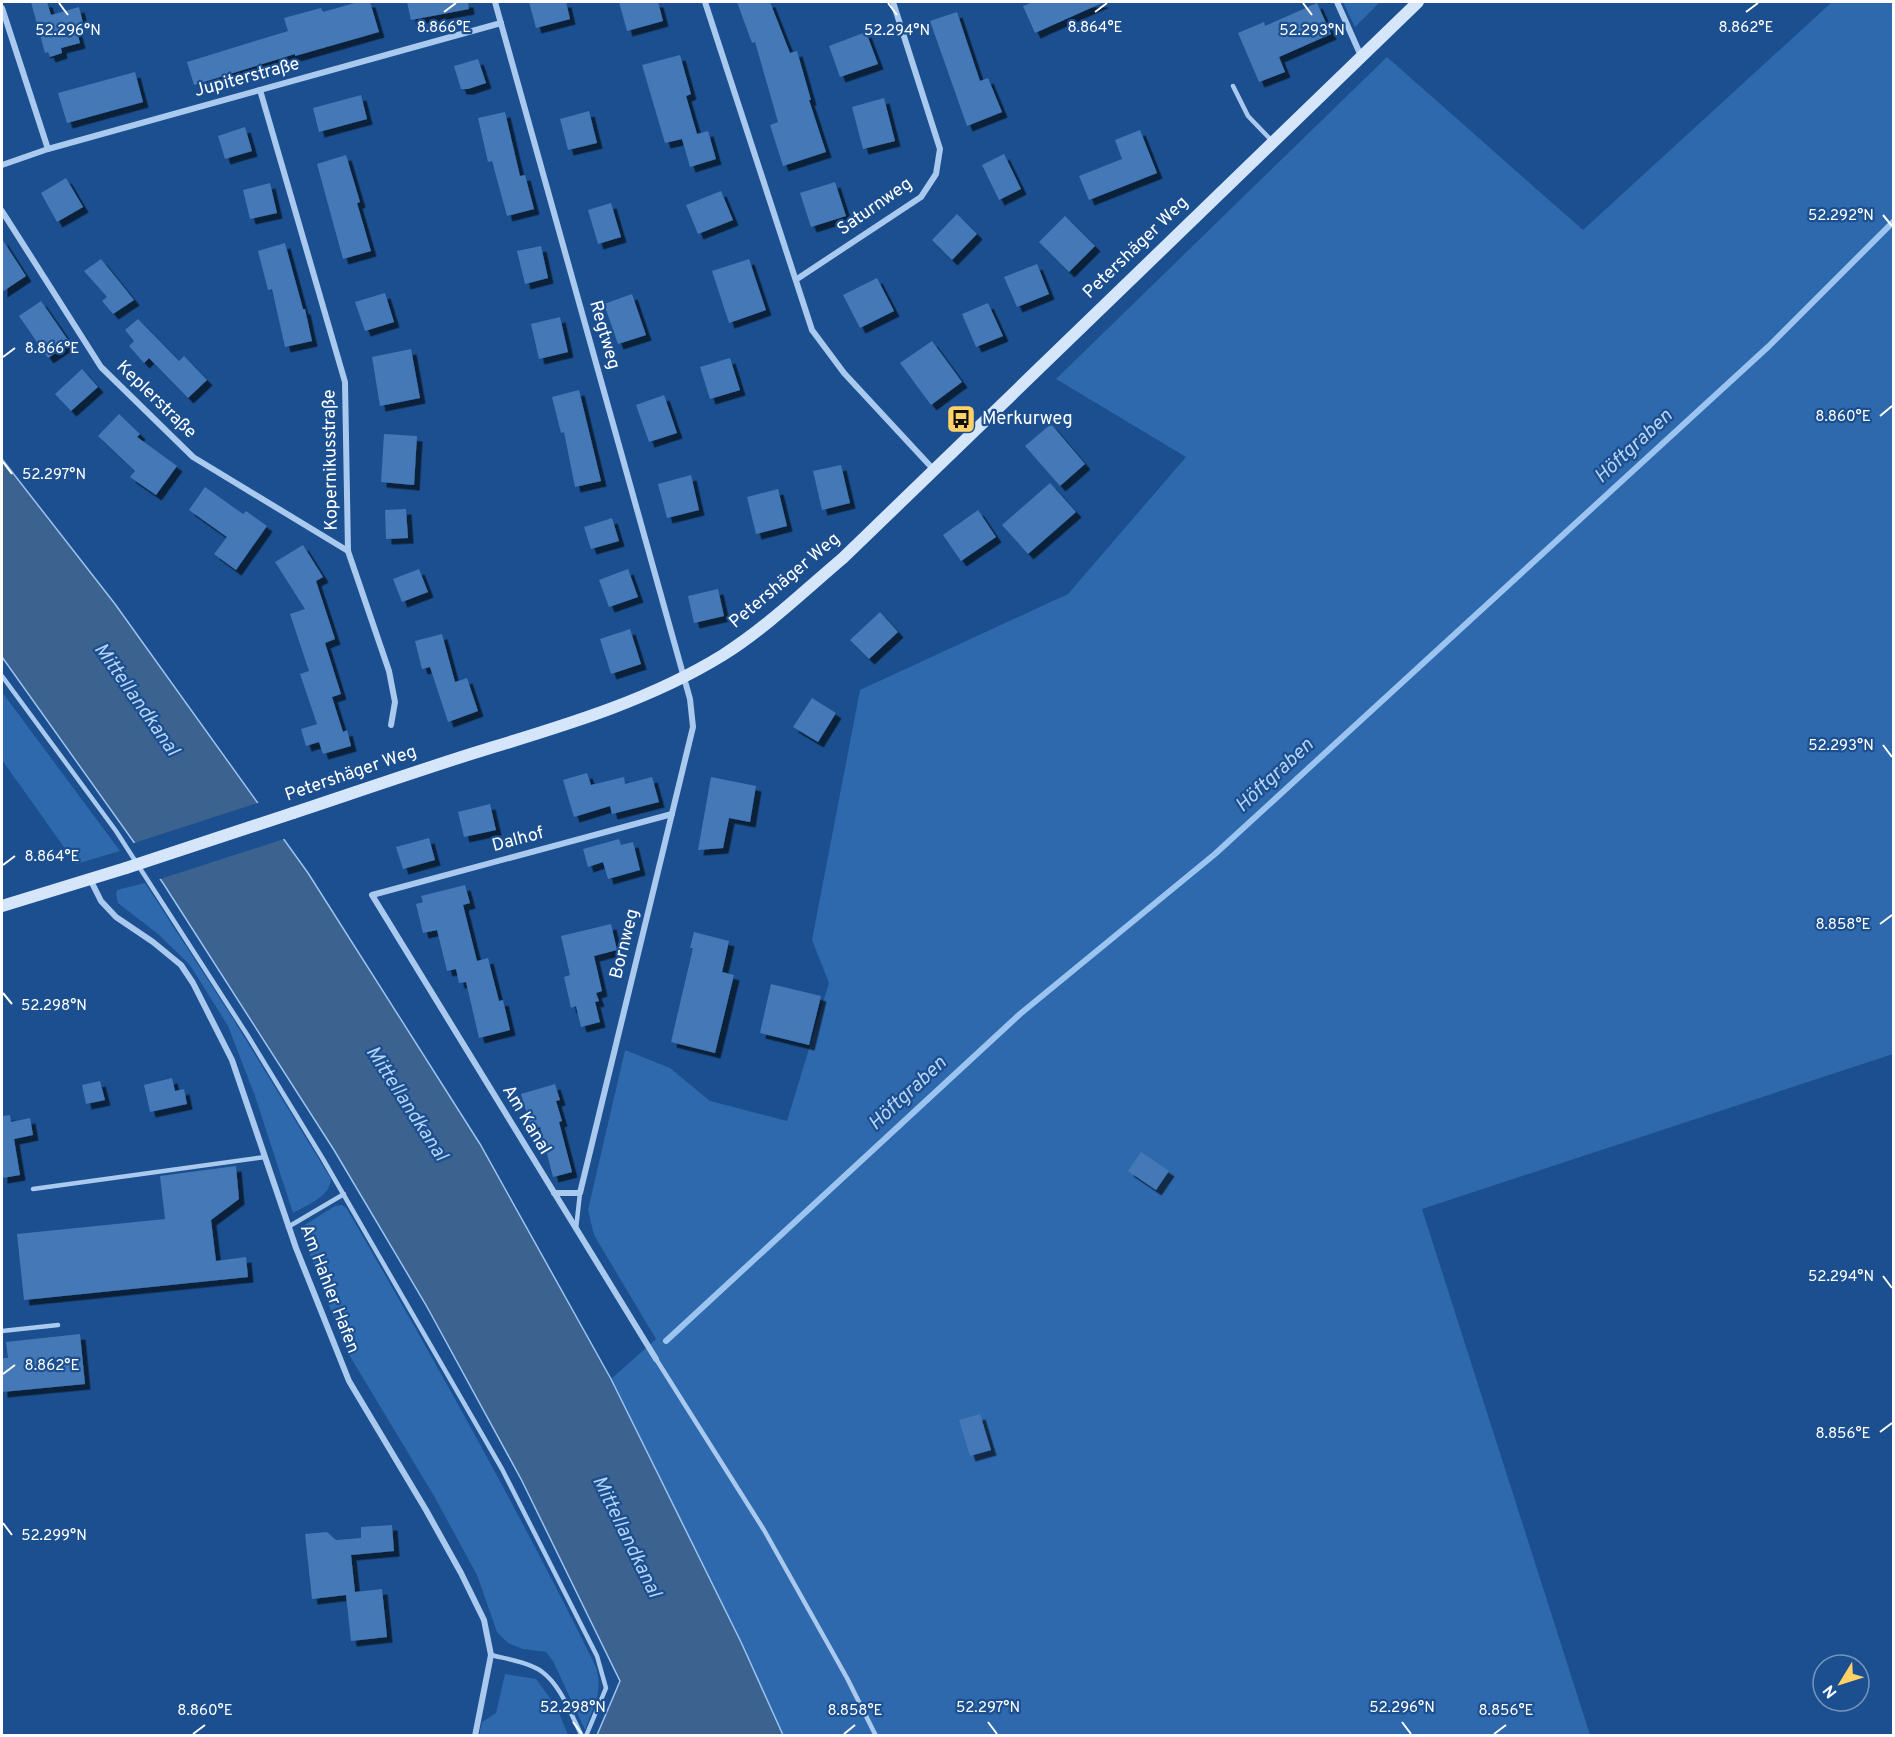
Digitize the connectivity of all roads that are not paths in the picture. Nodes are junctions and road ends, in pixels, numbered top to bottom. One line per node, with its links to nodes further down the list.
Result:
1 (495, 2): 7 (street, Regtweg)
2 (705, 2): 15 (street)
3 (893, 2): 15 (street, Saturnweg)
4 (1337, 2): 8 (street)
5 (1418, 2): 8 (street, Petershäger Weg)
6 (2, 8): 12 (street)
7 (501, 23): 10 (street, Jupiterstraße); 19 (street, Regtweg)
8 (1361, 56): 11 (street, Petershäger Weg)
9 (1233, 86): 11 (lane)
10 (260, 90): 12 (street, Jupiterstraße); 17 (street, Kopernikusstraße)
11 (1272, 141): 16 (street, Petershäger Weg)
12 (48, 148): 13 (street, Jupiterstraße)
13 (2, 165)
14 (2, 211): 17 (street, Keplerstraße)
15 (797, 279): 16 (street)
16 (934, 470): 19 (street, Petershäger Weg)
17 (348, 551): 20 (street, Kopernikusstraße)
18 (2, 676): 29 (lane)
19 (684, 676): 21 (street, Bornweg); 22 (street, Petershäger Weg, bridge)
20 (391, 725)
21 (672, 814): 23 (street, Dalhof); 27 (street, Bornweg)
22 (90, 879): 24 (street, Petershäger Weg); 25 (street, Am Hahler Hafen)
23 (372, 895): 28 (street, Am Kanal)
24 (2, 906)
25 (265, 1157): 26 (lane); 30 (street, Am Hahler Hafen)
26 (33, 1189)
27 (580, 1192): 28 (street); 31 (lane)
28 (554, 1193): 31 (street, Am Kanal)
29 (344, 1194): 30 (lane); 37 (lane)
30 (288, 1227): 35 (street, Am Hahler Hafen)
31 (576, 1229): 34 (street, Am Kanal)
32 (58, 1325): 33 (lane)
33 (2, 1331)
34 (656, 1359): 38 (lane)
35 (490, 1655): 36 (street, Am Hahler Hafen); 37 (lane)
36 (475, 1736)
37 (584, 1736)
38 (876, 1736)

